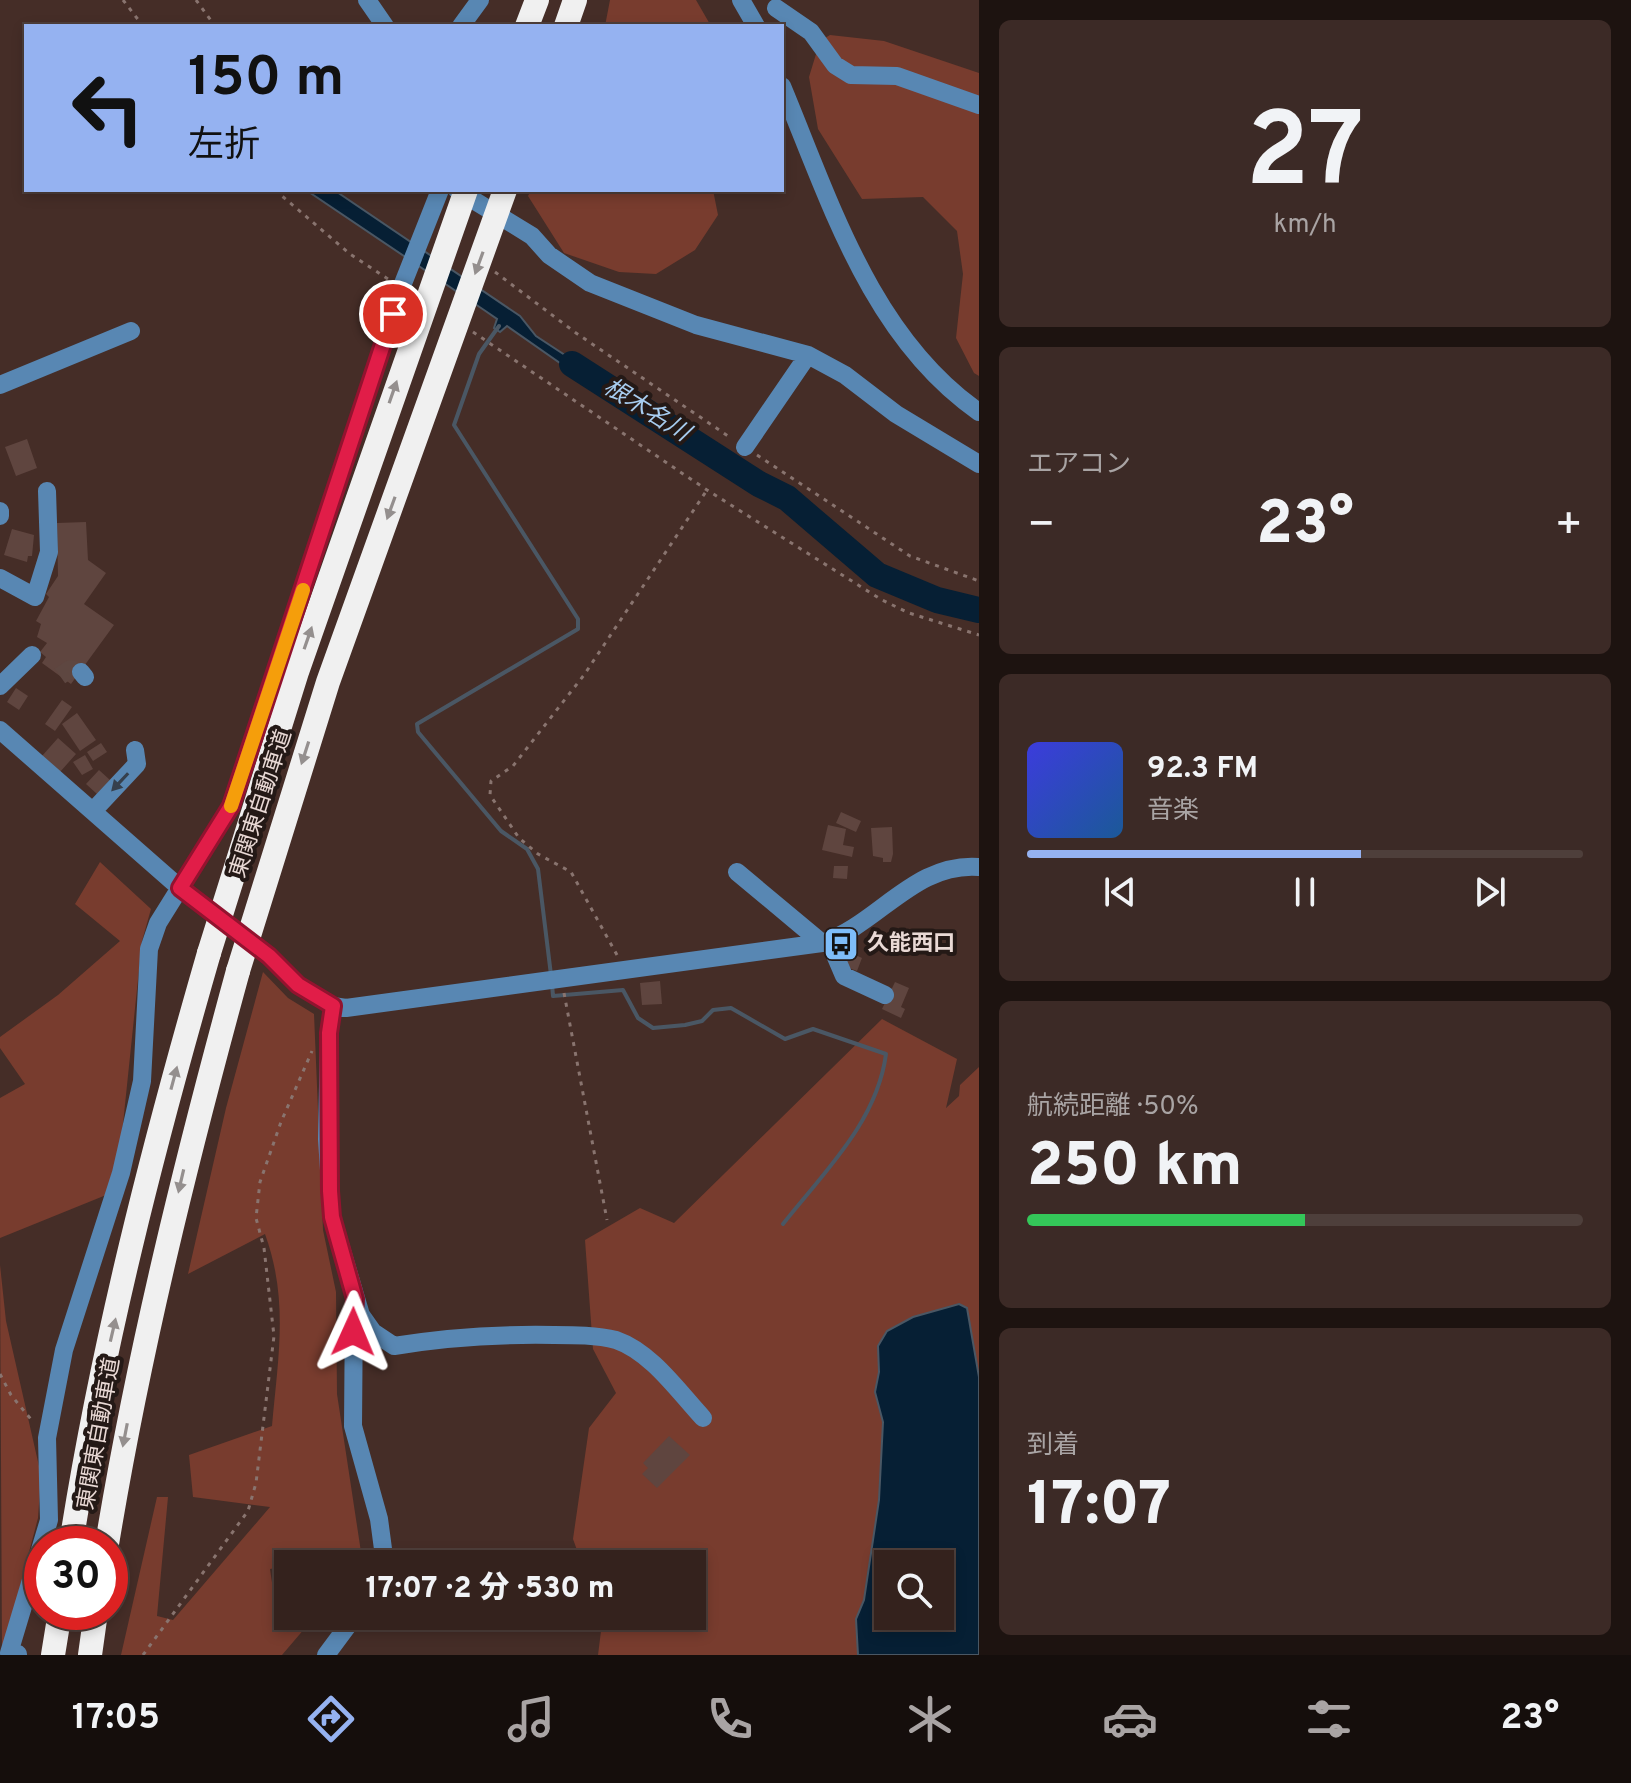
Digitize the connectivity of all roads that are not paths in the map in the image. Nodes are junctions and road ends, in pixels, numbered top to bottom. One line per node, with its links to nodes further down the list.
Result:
1 (367, 0): 7 (street)
2 (480, 0): 8 (street)
3 (537, 0): 9 (highway)
4 (575, 0): 10 (highway)
5 (741, 0): 11 (street)
6 (776, 8): 13 (street)
7 (384, 24)
8 (462, 24)
9 (528, 24)
10 (567, 24)
11 (755, 24)
12 (784, 91): 21 (street)
13 (979, 105)
14 (439, 192): 33 (street)
15 (460, 192): 19 (street)
16 (465, 192): 39 (highway, 東関東自動車道, one-way to 16, bridge)
17 (504, 192): 40 (highway, 東関東自動車道, one-way to 40, bridge)
18 (131, 331): 20 (street)
19 (808, 355): 22 (street); 23 (street)
20 (0, 385)
21 (979, 412)
22 (745, 447)
23 (979, 464)
24 (47, 491): 25 (street)
25 (0, 578)
26 (32, 655): 27 (street)
27 (0, 686)
28 (11, 731): 30 (street)
29 (135, 750): 30 (street, one-way to 30)
30 (93, 811): 33 (street)
31 (979, 867): 34 (street)
32 (737, 872): 34 (street)
33 (180, 888): 36 (street); 45 (street)
34 (826, 942): 35 (street); 36 (street)
35 (885, 995)
36 (333, 1006): 37 (street)
37 (355, 1299): 38 (street); 41 (street)
38 (703, 1418)
39 (74, 1526)
40 (110, 1526)
41 (383, 1550)
42 (57, 1630): 46 (highway)
43 (93, 1630): 47 (highway)
44 (345, 1630): 48 (street)
45 (14, 1654)
46 (53, 1655)
47 (90, 1655)
48 (326, 1655)

